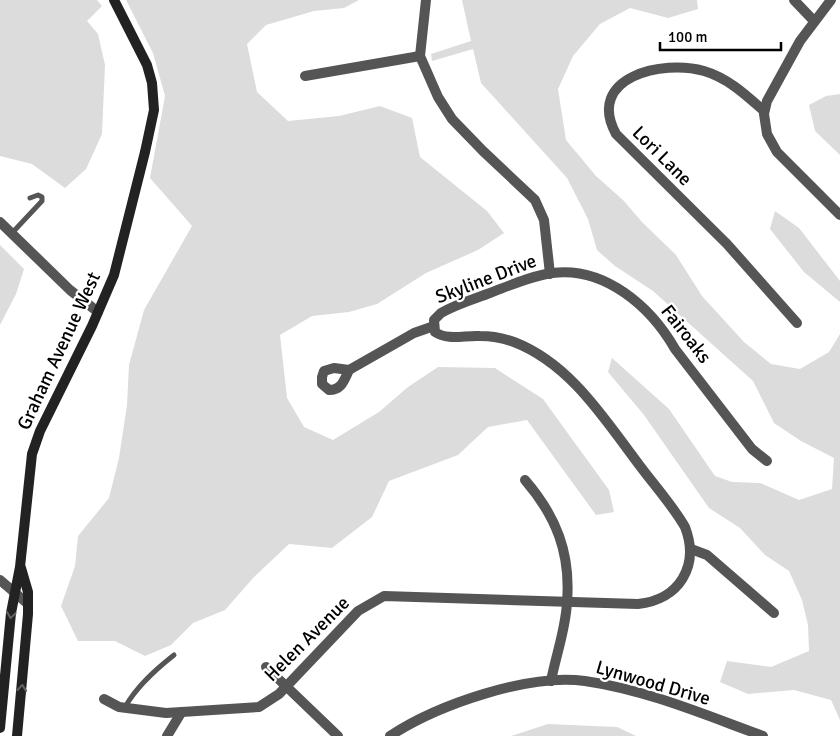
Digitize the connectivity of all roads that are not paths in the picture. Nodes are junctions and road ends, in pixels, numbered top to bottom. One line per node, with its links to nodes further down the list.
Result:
1 (114, 0): 14 (street, Graham Avenue West)
2 (426, 0): 6 (street, Skyline Drive)
3 (794, 0): 5 (street)
4 (831, 0): 5 (street)
5 (814, 21): 8 (street)
6 (420, 56): 7 (street); 13 (street, Skyline Drive)
7 (305, 76)
8 (764, 111): 10 (street); 15 (street, Lori Lane)
9 (30, 198): 12 (lane)
10 (840, 214)
11 (0, 222): 12 (street)
12 (12, 234): 14 (street)
13 (550, 274): 16 (street, Skyline Drive); 18 (street, Fairoaks)
14 (98, 312): 21 (street, Graham Avenue West)
15 (797, 323)
16 (434, 326): 17 (street); 20 (street, Skyline Drive)
17 (349, 370)
18 (767, 461)
19 (524, 480): 24 (street)
20 (691, 549): 24 (street); 26 (street)
21 (20, 567): 23 (street, Graham Avenue West); 25 (street)
22 (0, 580): 23 (street)
23 (14, 593): 25 (street); 34 (street, Graham Avenue West, one-way to 34)
24 (568, 602): 29 (street); 30 (street, Helen Avenue)
25 (28, 604): 35 (street, one-way to 25)
26 (774, 613)
27 (174, 655): 32 (lane)
28 (266, 667): 30 (street)
29 (551, 681): 38 (street, Lynwood Drive); 39 (street, Lynwood Drive)
30 (287, 686): 33 (street, Helen Avenue); 37 (street)
31 (104, 699): 32 (street, Helen Avenue)
32 (125, 708): 33 (street, Helen Avenue)
33 (181, 712): 36 (street)
34 (0, 728)
35 (17, 736)
36 (167, 736)
37 (338, 736)
38 (390, 736)
39 (764, 736)

